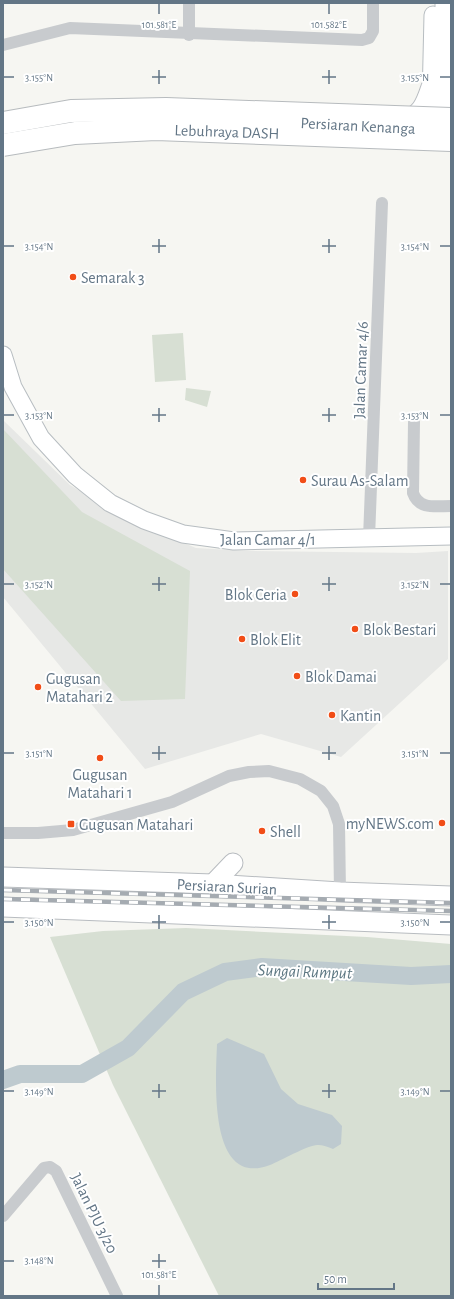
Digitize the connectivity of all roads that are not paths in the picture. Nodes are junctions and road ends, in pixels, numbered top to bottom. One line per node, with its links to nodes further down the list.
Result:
1 (189, 3): 5 (street)
2 (373, 3): 5 (street)
3 (433, 3): 7 (street)
4 (444, 3): 7 (street)
5 (189, 35): 6 (street)
6 (3, 45)
7 (442, 97): 9 (main road); 10 (street)
8 (3, 123): 10 (highway, Lebuhraya DASH, bridge)
9 (327, 123): 10 (main road, Persiaran Kenanga); 12 (main road, Persiaran Kenanga)
10 (445, 132): 11 (main road); 12 (highway, Lebuhraya DASH, bridge)
11 (242, 142): 12 (main road, Persiaran Kenanga); 13 (main road, Persiaran Kenanga)
12 (5, 147)
13 (451, 151)
14 (382, 203): 20 (street, Jalan Camar 4/6)
15 (3, 355): 16 (street, Jalan Camar 4/1)
16 (8, 389): 20 (street, Jalan Camar 4/1)
17 (414, 422): 18 (street)
18 (451, 506)
19 (451, 536): 20 (street, Jalan Camar 4/1)
20 (369, 538)
21 (3, 833): 25 (street)
22 (233, 863): 24 (main road)
23 (3, 877): 24 (main road, Persiaran Surian)
24 (213, 884): 25 (main road, Persiaran Surian)
25 (340, 892): 26 (main road, Persiaran Surian)
26 (451, 896)
27 (3, 907): 28 (main road, Persiaran Surian)
28 (451, 925)
29 (3, 1216): 30 (street, Jalan PJU 3/20)
30 (117, 1296)

